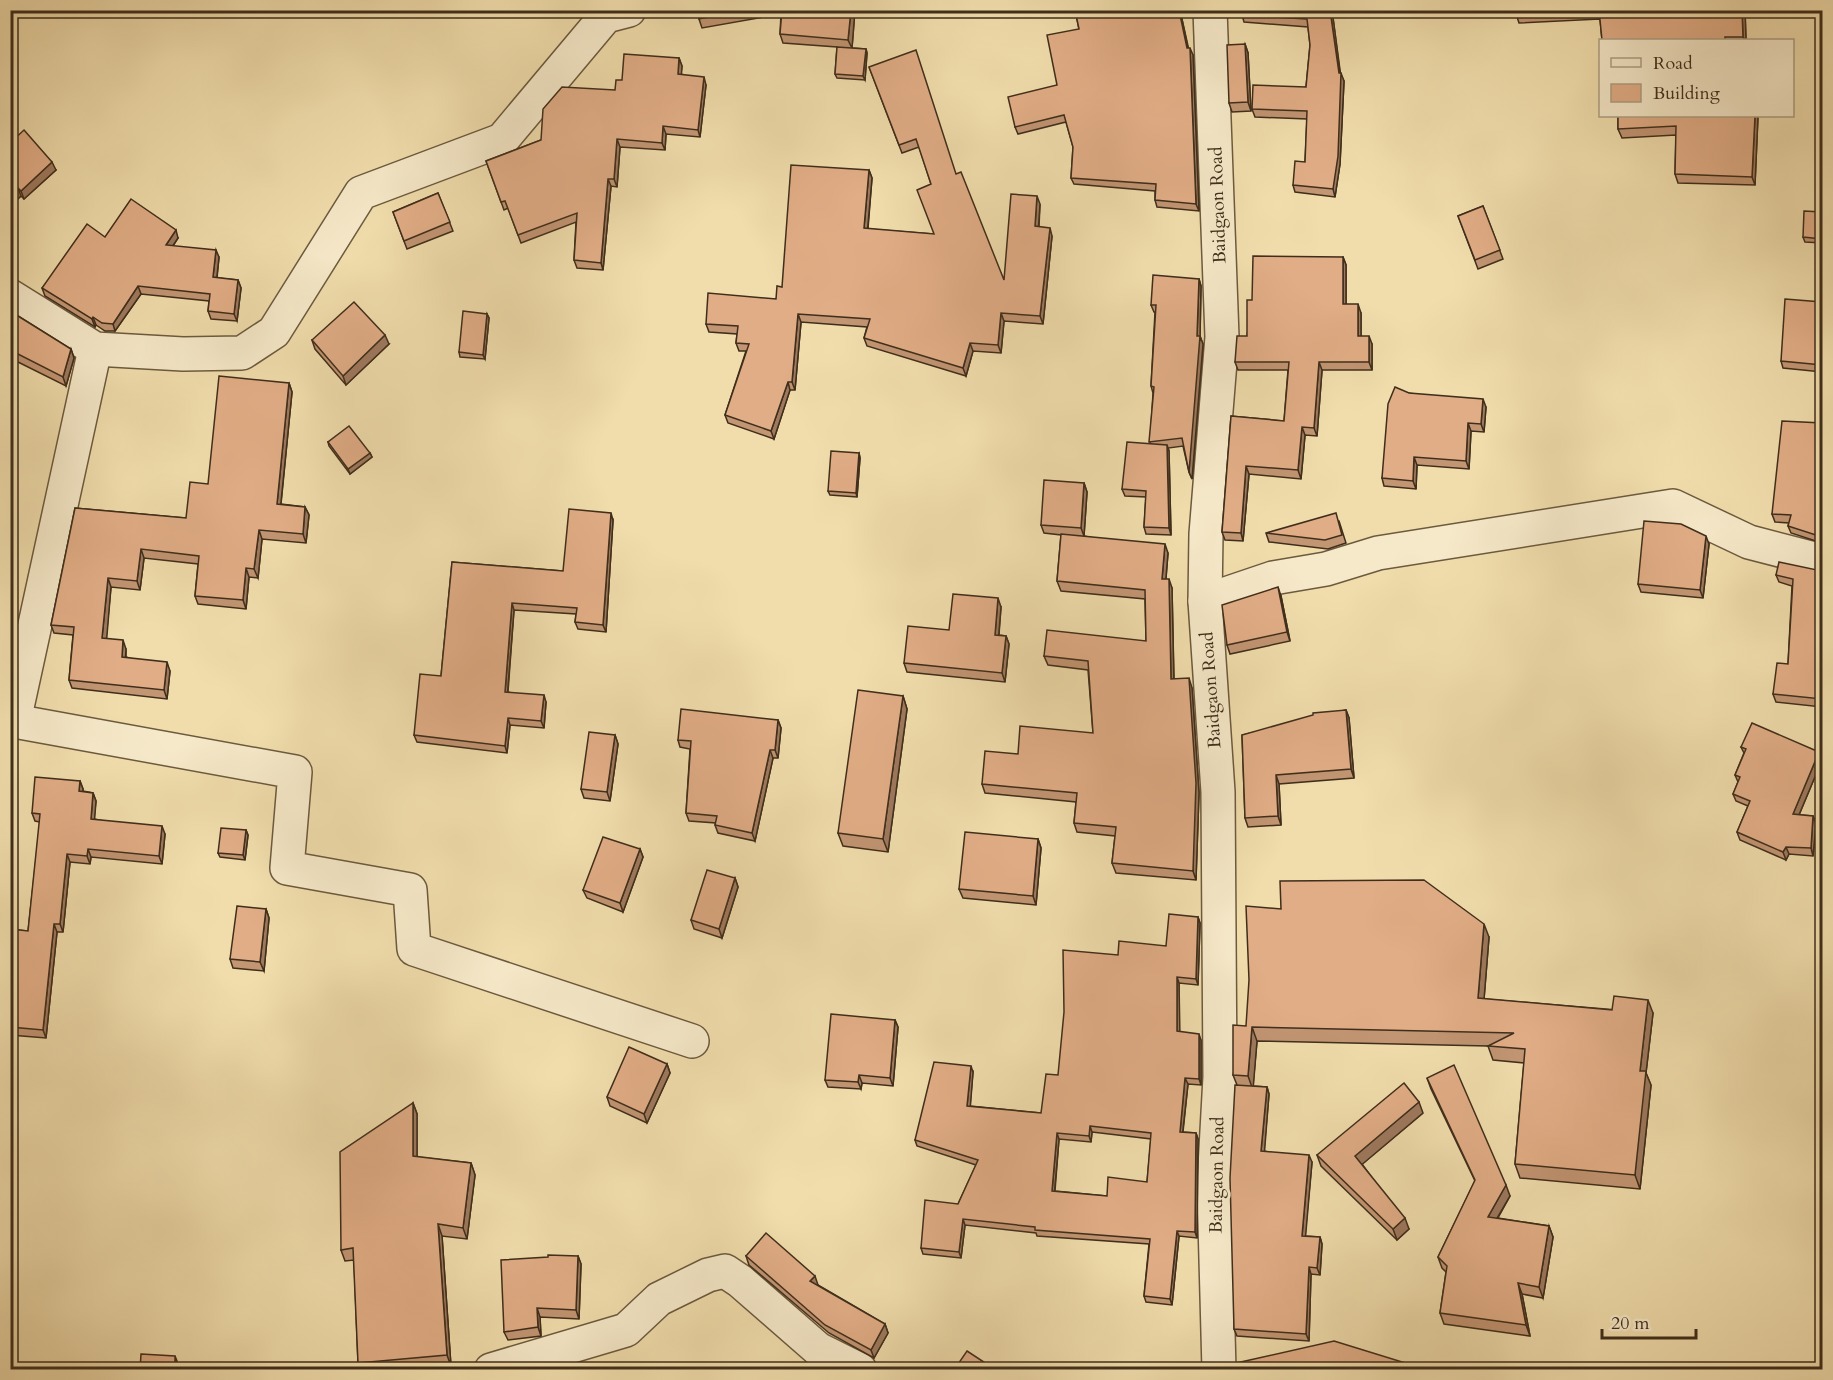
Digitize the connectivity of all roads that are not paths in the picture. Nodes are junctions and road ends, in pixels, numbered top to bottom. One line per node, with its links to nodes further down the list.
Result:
1 (629, 10): 4 (street)
2 (1210, 10): 6 (street, Baidgaon Road)
3 (10, 296): 4 (street)
4 (95, 349): 7 (street)
5 (1822, 561): 6 (street)
6 (1205, 601): 11 (street, Baidgaon Road)
7 (12, 721): 8 (street)
8 (692, 1041)
9 (492, 1370): 10 (street)
10 (860, 1370)
11 (1219, 1370)

